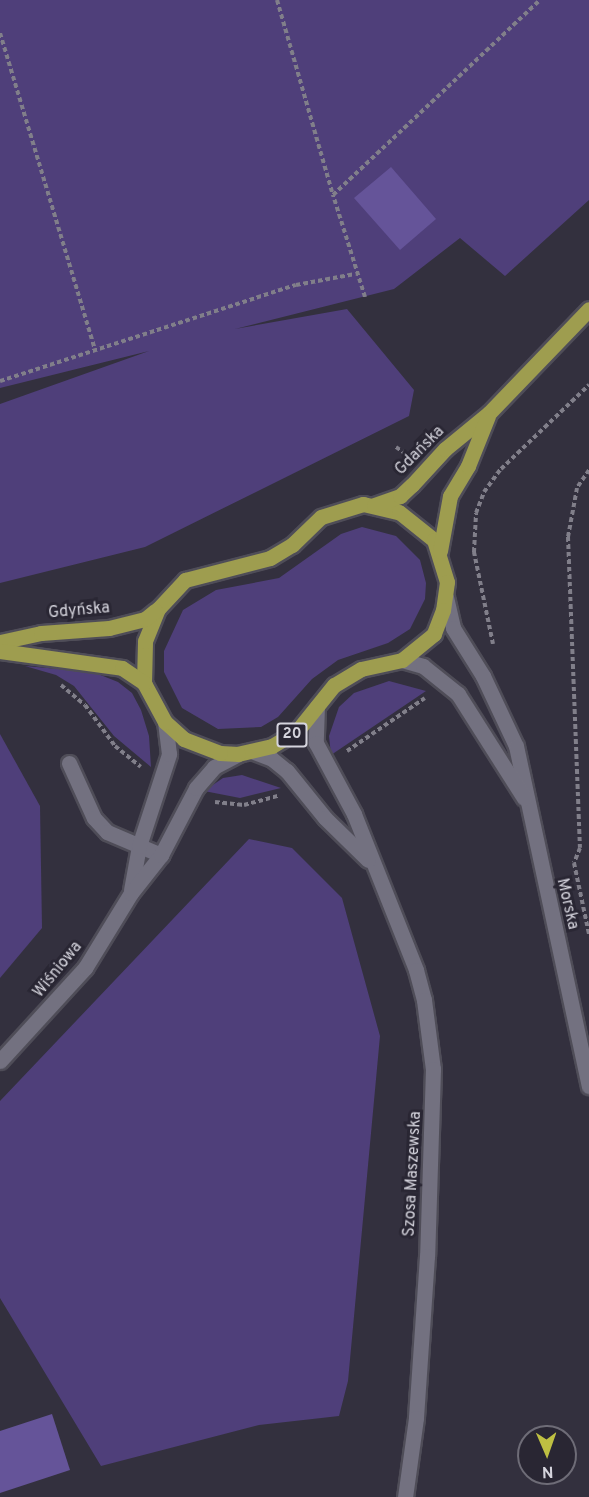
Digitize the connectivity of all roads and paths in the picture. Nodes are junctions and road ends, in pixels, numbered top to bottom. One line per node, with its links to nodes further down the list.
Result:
1 (277, 0): 4 (path)
2 (540, 0): 4 (path)
3 (0, 33): 8 (path)
4 (333, 195): 5 (path)
5 (355, 274): 6 (path); 8 (path)
6 (365, 297)
7 (589, 309): 11 (main road, Gdańska / 20)
8 (95, 349): 9 (path)
9 (0, 381)
10 (589, 385): 12 (path)
11 (489, 413): 14 (main road, Gdańska / 20); 15 (main road, Gdańska / 20)
12 (538, 433)
13 (589, 470): 32 (path)
14 (373, 506): 15 (main road, 20); 17 (main road, 20)
15 (440, 551): 16 (main road, 20)
16 (446, 597): 20 (main road, 20); 27 (street, Morska)
17 (158, 609): 18 (main road, Gdyńska / 20); 21 (main road, 20)
18 (0, 642)
19 (0, 651): 21 (main road)
20 (402, 660): 22 (main road, 20); 27 (street, Morska)
21 (144, 683): 23 (main road, 20)
22 (317, 706): 24 (main road, 20); 30 (street, Szosa Maszewska)
23 (165, 722): 25 (main road, 20); 28 (street, Wiśniowa)
24 (254, 752): 25 (main road, 20); 30 (street, Szosa Maszewska)
25 (238, 754): 29 (street, Wiśniowa)
26 (69, 763): 28 (street)
27 (526, 801): 34 (street, Morska)
28 (139, 846): 29 (street); 31 (street, Wiśniowa)
29 (161, 855): 31 (street, Wiśniowa)
30 (371, 863): 35 (street, Szosa Maszewska)
31 (131, 893): 33 (street, Wiśniowa)
32 (589, 934)
33 (0, 1061)
34 (589, 1086)
35 (405, 1497)

